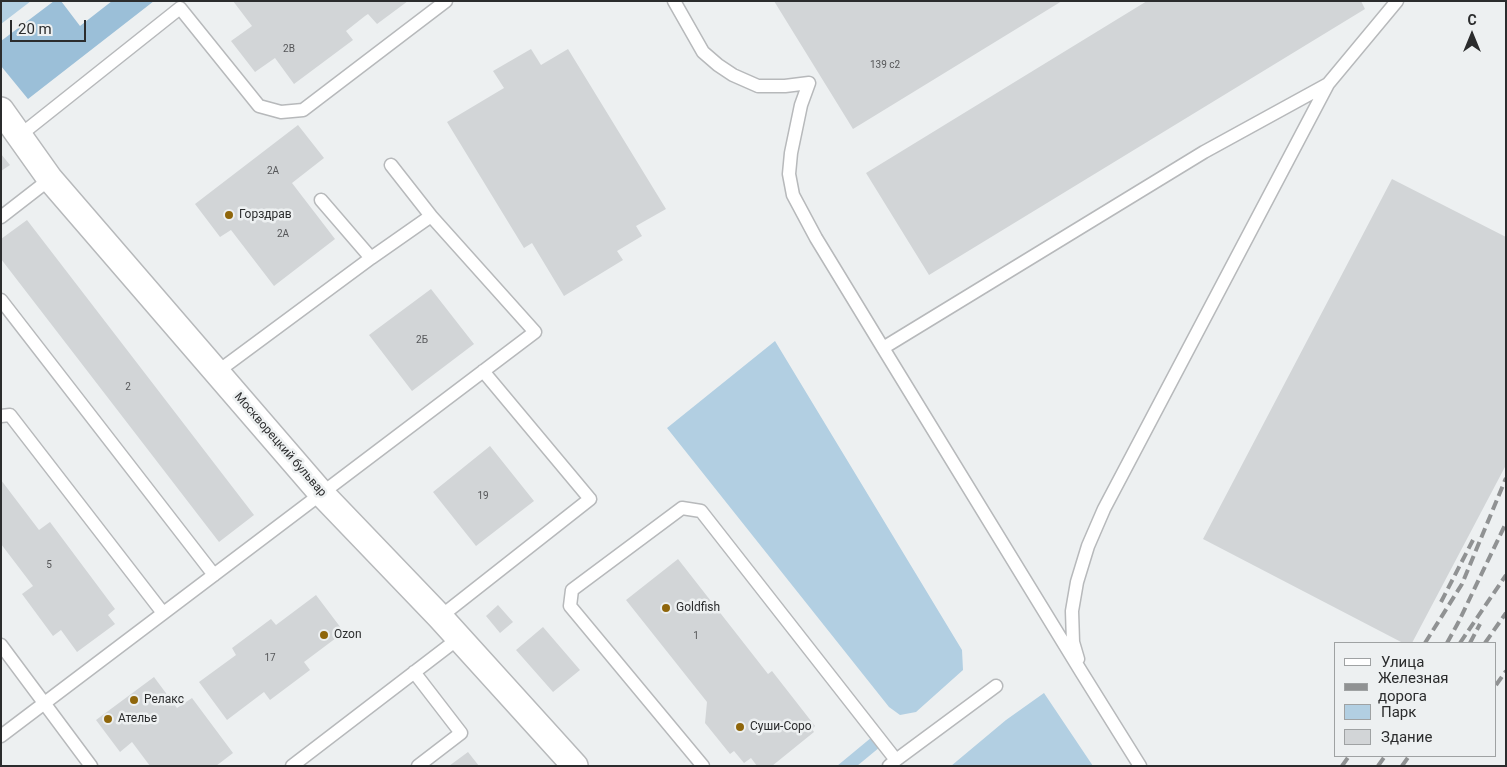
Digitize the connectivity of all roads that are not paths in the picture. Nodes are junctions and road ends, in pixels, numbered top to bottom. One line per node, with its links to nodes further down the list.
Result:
1 (446, 1): 4 (lane)
2 (674, 1): 15 (lane)
3 (1397, 1): 5 (lane)
4 (185, 5): 7 (lane)
5 (1328, 84): 15 (lane); 26 (lane)
6 (1, 110): 7 (street, Москворецкий бульвар)
7 (19, 136): 9 (street, Москворецкий бульвар)
8 (391, 165): 11 (lane)
9 (50, 179): 12 (lane); 17 (street, Москворецкий бульвар)
10 (321, 200): 13 (lane)
11 (431, 216): 13 (lane); 16 (lane)
12 (1, 217)
13 (371, 258): 17 (lane)
14 (1, 300): 20 (lane)
15 (883, 348): 26 (lane)
16 (483, 371): 19 (lane); 22 (lane)
17 (217, 372): 19 (street, Москворецкий бульвар)
18 (1, 416): 21 (lane)
19 (321, 493): 20 (lane); 22 (street, Москворецкий бульвар)
20 (214, 575): 21 (lane)
21 (163, 613): 28 (lane)
22 (440, 617): 23 (street, Москворецкий бульвар)
23 (459, 638): 25 (lane); 31 (street, Москворецкий бульвар)
24 (1, 645): 28 (lane)
25 (414, 672): 33 (lane); 34 (lane)
26 (1082, 673): 36 (lane)
27 (996, 686): 30 (lane)
28 (44, 703): 29 (lane); 32 (lane)
29 (1, 736)
30 (893, 763): 35 (lane)
31 (573, 765)
32 (91, 766)
33 (292, 766)
34 (418, 766)
35 (703, 766)
36 (1140, 766)

